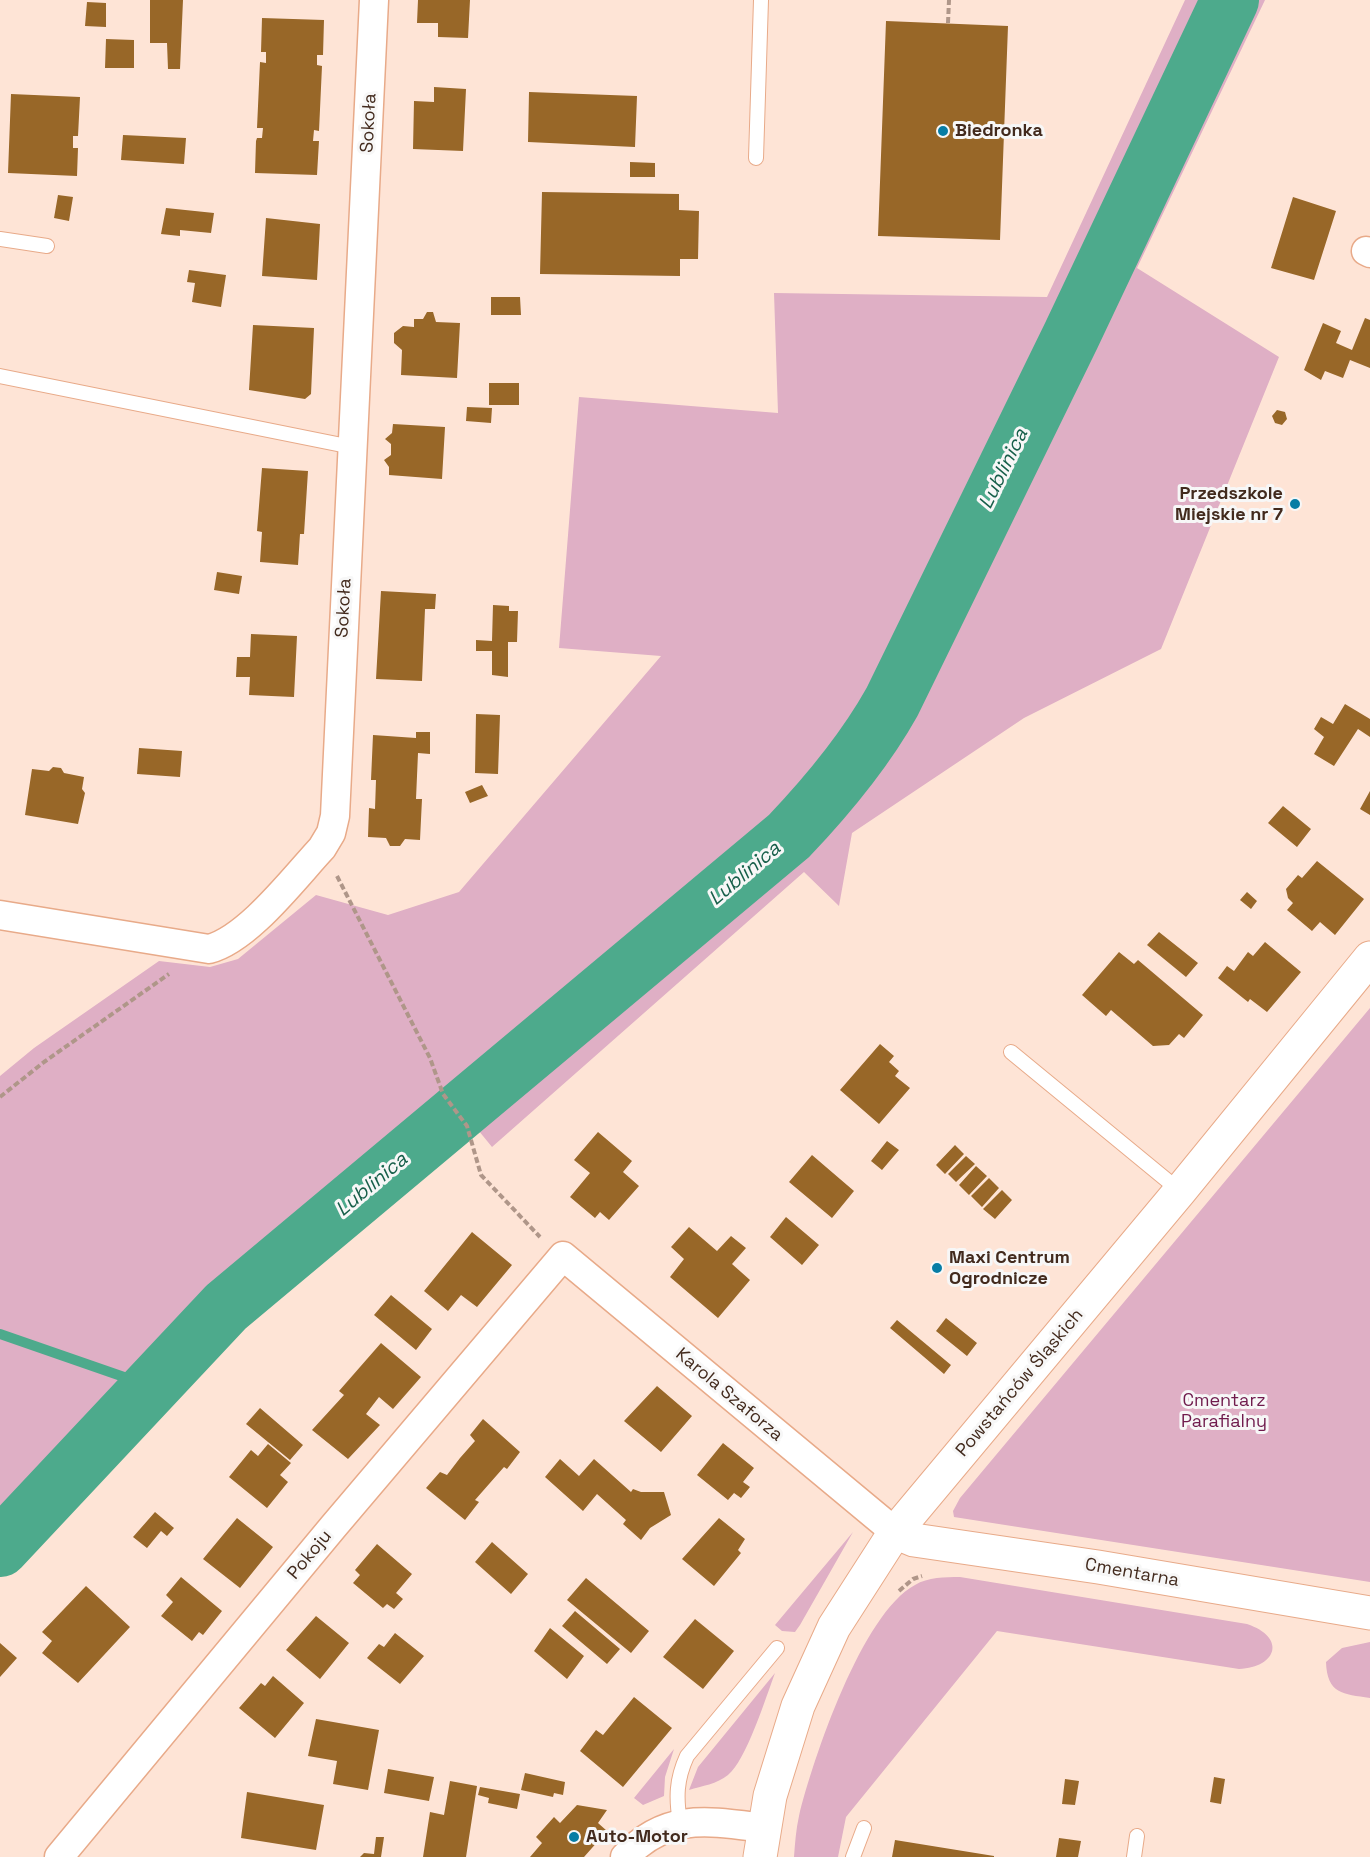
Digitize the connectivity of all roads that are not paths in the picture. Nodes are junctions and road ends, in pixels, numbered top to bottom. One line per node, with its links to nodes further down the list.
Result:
1 (374, 0): 7 (street, Sokoła)
2 (761, 0): 3 (lane)
3 (756, 158)
4 (0, 239): 5 (lane)
5 (47, 246)
6 (0, 376): 7 (lane)
7 (352, 447): 8 (street, Sokoła)
8 (0, 915)
9 (1370, 958): 11 (main road, Powstańców Śląskich)
10 (1011, 1052): 11 (lane)
11 (1180, 1191): 13 (main road, Powstańców Śląskich)
12 (563, 1257): 13 (street, Karola Szaforza); 20 (street, Pokoju)
13 (895, 1532): 14 (main road, Cmentarna); 19 (main road, Powstańców Śląskich)
14 (1370, 1613)
15 (777, 1648): 16 (lane)
16 (680, 1823): 19 (street); 21 (street)
17 (864, 1828): 22 (lane)
18 (1137, 1836): 23 (lane)
19 (762, 1843)
20 (59, 1857)
21 (625, 1857)
22 (853, 1857)
23 (1134, 1857)

